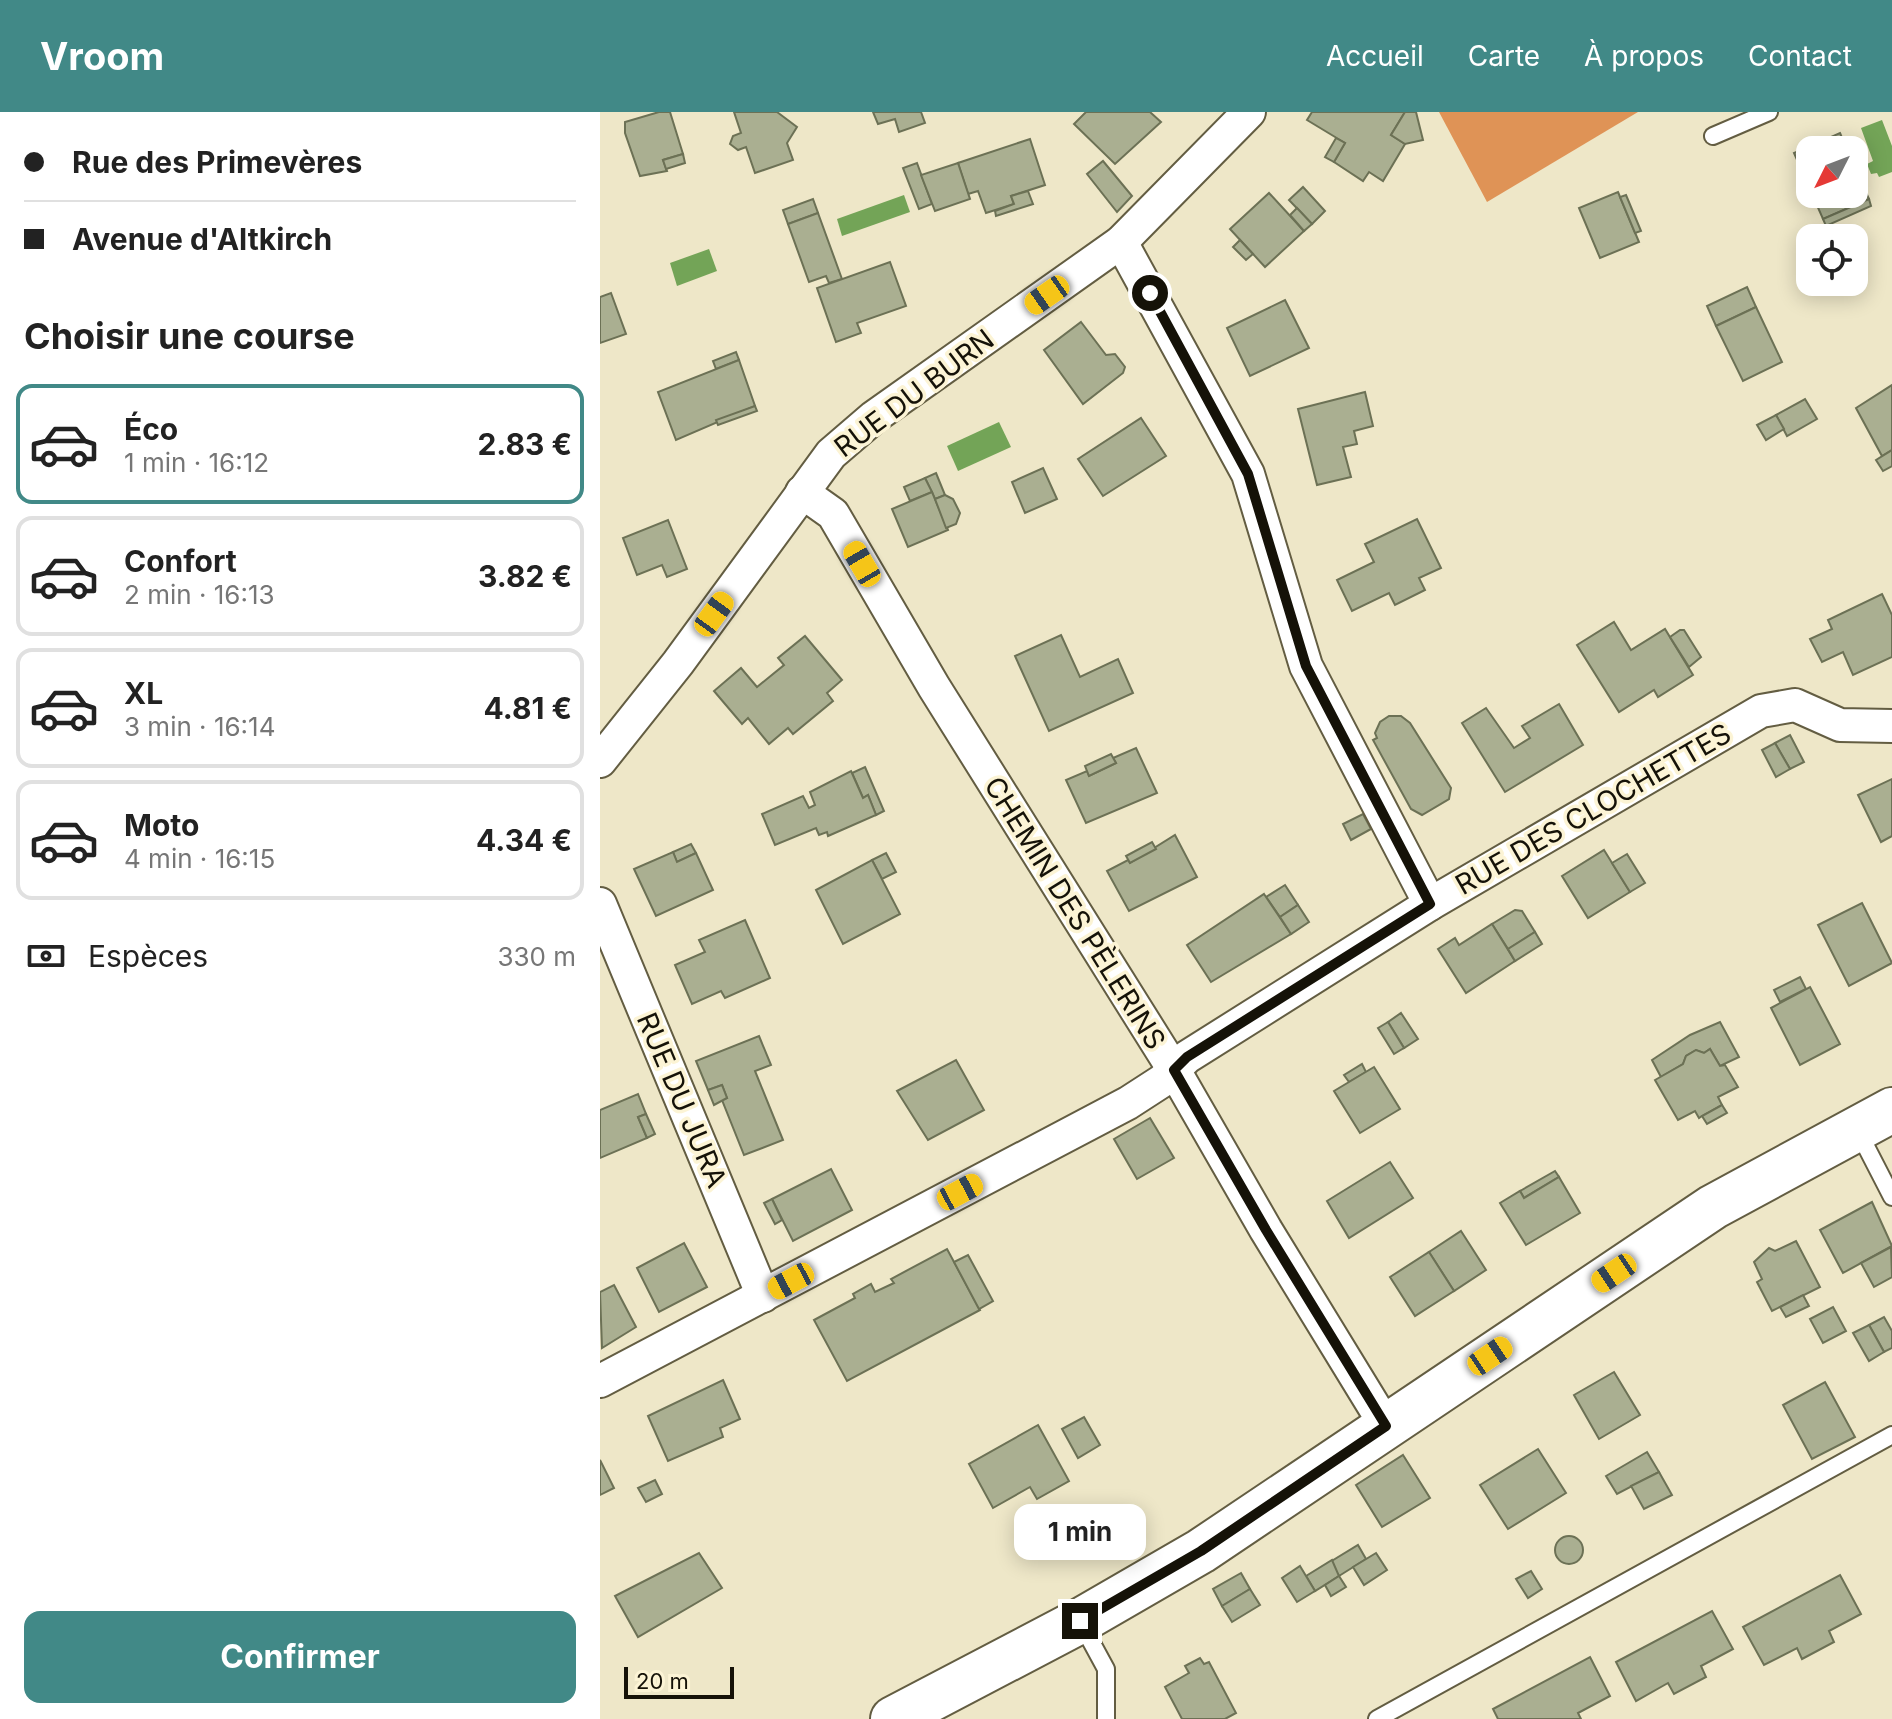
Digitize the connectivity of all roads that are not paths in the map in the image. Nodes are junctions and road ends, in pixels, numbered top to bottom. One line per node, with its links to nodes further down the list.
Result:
1 (1249, 112): 4 (street, RUE DU BURN)
2 (1769, 112): 3 (lane)
3 (1713, 136)
4 (1121, 242): 5 (street, RUE DU BURN); 9 (street)
5 (802, 492): 7 (street, RUE DU BURN); 10 (street, CHEMIN DES PÈLERINS)
6 (1892, 726): 9 (street, RUE DES CLOCHETTES)
7 (600, 761)
8 (600, 904): 13 (street, RUE DU JURA)
9 (1430, 904): 10 (street, RUE DES CLOCHETTES)
10 (1174, 1070): 13 (street, RUE DES CLOCHETTES); 15 (street, CHEMIN DES PÈLERINS)
11 (1874, 1119): 12 (lane); 15 (main road)
12 (1892, 1197)
13 (763, 1296): 14 (street, RUE DES CLOCHETTES)
14 (600, 1381)
15 (1386, 1426): 17 (main road)
16 (1892, 1435): 20 (lane)
17 (1080, 1621): 18 (main road); 19 (lane)
18 (893, 1719)
19 (1106, 1719)
20 (1377, 1719)

